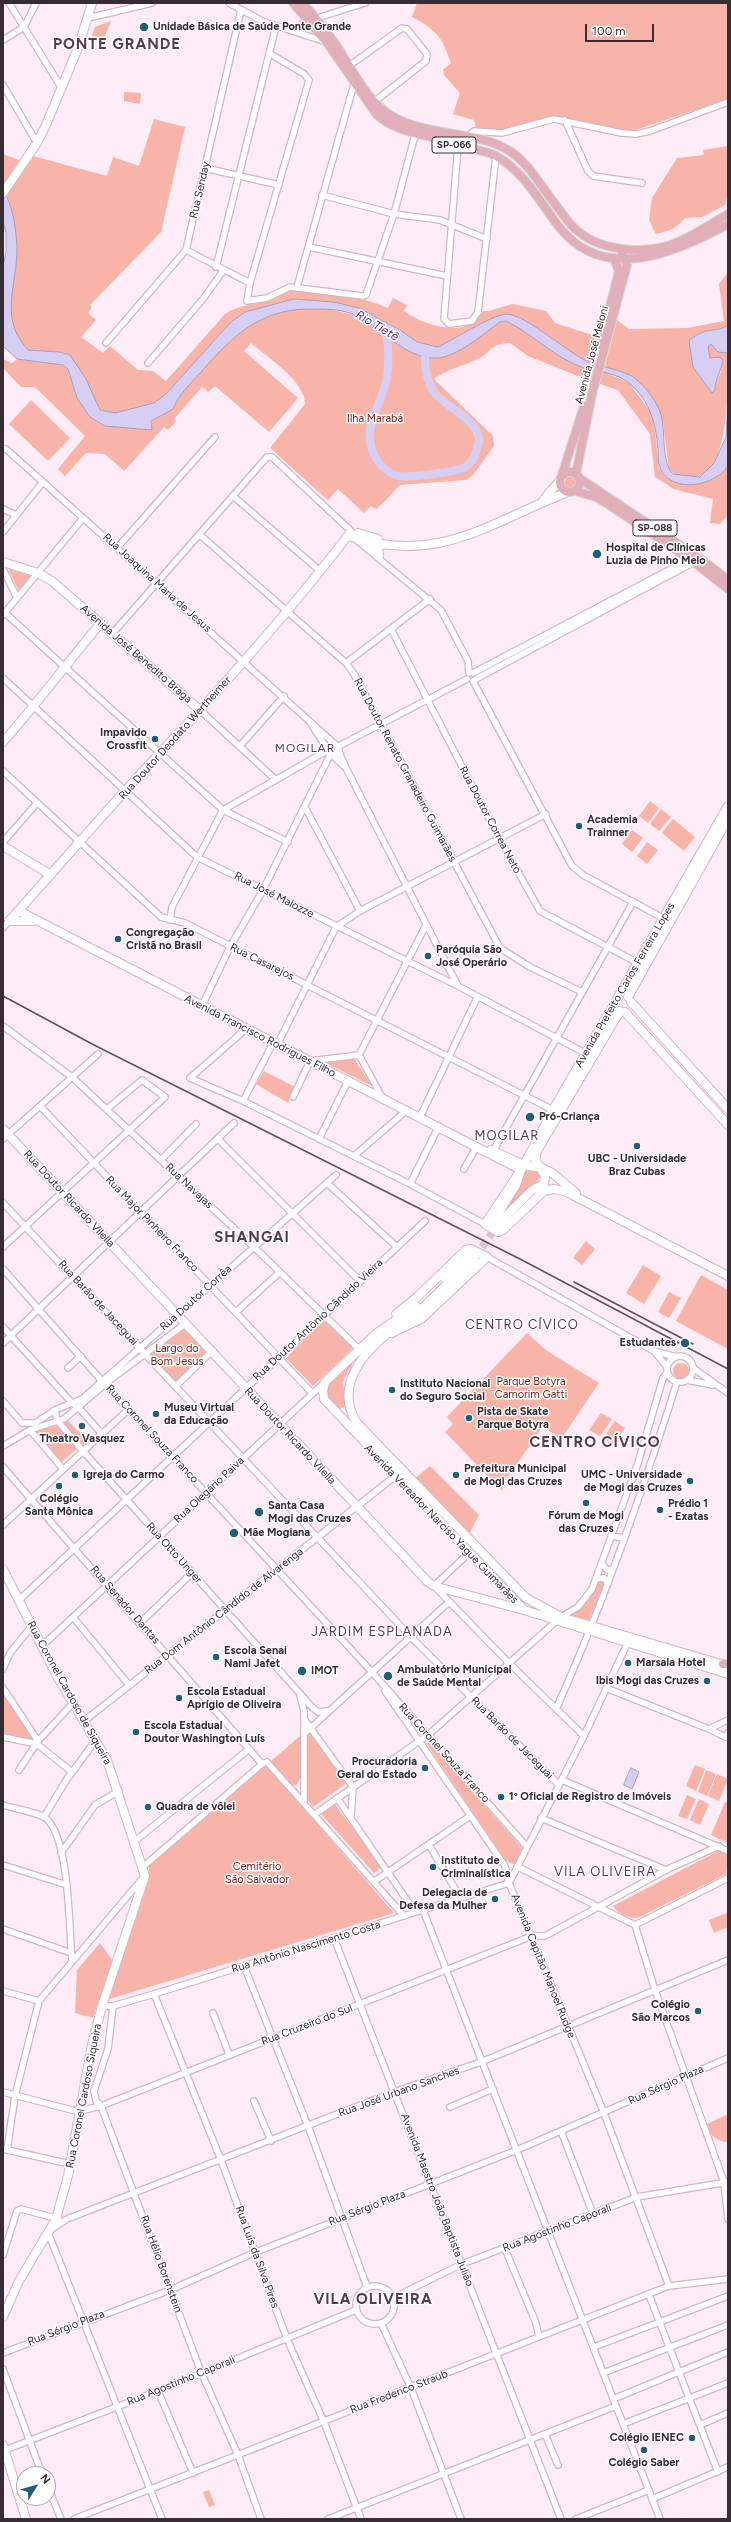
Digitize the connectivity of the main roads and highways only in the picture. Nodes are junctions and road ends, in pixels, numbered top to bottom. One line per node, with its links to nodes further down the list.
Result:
1 (92, 3): 4 (main road)
2 (293, 3): 8 (main road, SP-066)
3 (302, 3): 7 (main road, SP-066)
4 (3, 193)
5 (728, 214): 7 (main road, SP-066)
6 (728, 224): 9 (main road, SP-066)
7 (615, 247): 9 (main road)
8 (614, 258): 9 (main road, SP-066); 10 (main road, Avenida José Meloni)
9 (624, 258): 10 (main road, Avenida José Meloni)
10 (600, 354): 11 (main road, Avenida José Meloni)
11 (590, 393): 12 (main road, Avenida José Meloni); 13 (main road, Avenida José Meloni)
12 (578, 476): 13 (main road); 14 (main road); 21 (main road, SP-088)
13 (561, 477): 14 (main road); 15 (main road, Avenida José Meloni)
14 (571, 491): 15 (main road, Avenida José Meloni); 22 (main road, SP-088)
15 (542, 501): 18 (main road, Avenida José Meloni)
16 (369, 539): 17 (main road); 18 (main road); 24 (main road, Rua Doutor Deodato Wertheimer)
17 (382, 544): 18 (main road); 19 (main road)
18 (396, 544)
19 (380, 557)
20 (3, 562): 23 (main road, Avenida José Benedito Braga)
21 (728, 580)
22 (728, 589)
23 (100, 624): 24 (main road, Avenida José Benedito Braga); 25 (main road)
24 (201, 711): 29 (main road, Rua Doutor Deodato Wertheimer)
25 (3, 742)
26 (728, 806): 33 (main road, Avenida Prefeito Carlos Ferreira Lopes)
27 (728, 819): 34 (main road, Avenida Prefeito Carlos Ferreira Lopes)
28 (3, 846): 29 (main road)
29 (51, 875): 30 (main road, Rua Doutor Deodato Wertheimer)
30 (19, 911): 31 (main road, Rua Doutor Deodato Wertheimer); 32 (main road, Avenida Francisco Rodrigues Filho)
31 (6, 919): 32 (main road, Avenida Francisco Rodrigues Filho)
32 (36, 921): 42 (main road, Avenida Francisco Rodrigues Filho)
33 (617, 1000): 34 (main road); 35 (main road); 42 (main road, Avenida Prefeito Carlos Ferreira Lopes)
34 (630, 1000): 35 (main road); 36 (main road)
35 (622, 1012): 38 (main road); 43 (main road, Avenida Prefeito Carlos Ferreira Lopes)
36 (715, 1095): 37 (main road); 38 (main road)
37 (722, 1102): 38 (main road); 39 (main road)
38 (710, 1105): 40 (main road)
39 (728, 1109)
40 (728, 1125)
41 (5, 1134): 57 (main road, Rua Doutor Ricardo Vilella)
42 (522, 1167): 43 (main road, Avenida Francisco Rodrigues Filho); 47 (main road, Avenida Prefeito Carlos Ferreira Lopes)
43 (542, 1168): 44 (main road); 46 (main road, Avenida Francisco Rodrigues Filho)
44 (544, 1184): 45 (main road, Avenida Francisco Rodrigues Filho); 47 (main road)
45 (567, 1192): 46 (main road, Avenida Francisco Rodrigues Filho); 47 (main road)
46 (586, 1201): 48 (main road, Avenida Francisco Rodrigues Filho)
47 (492, 1224)
48 (728, 1276)
49 (377, 1333): 50 (main road); 50 (main road); 51 (main road, Rua Olegário Paiva)
50 (387, 1335): 52 (main road)
51 (325, 1382): 53 (main road, Avenida Vereador Narciso Yague Guimarães)
52 (349, 1406): 53 (main road); 54 (main road, Avenida Vereador Narciso Yague Guimarães)
53 (333, 1411): 54 (main road, Avenida Vereador Narciso Yague Guimarães)
54 (398, 1473): 56 (main road, Avenida Vereador Narciso Yague Guimarães); 57 (main road, Avenida Vereador Narciso Yague Guimarães)
55 (3, 1568): 63 (main road, Rua Coronel Cardoso de Siqueira)
56 (526, 1598): 57 (main road); 58 (main road, Avenida Vereador Narciso Yague Guimarães)
57 (522, 1608): 58 (main road); 59 (main road, Avenida Vereador Narciso Yague Guimarães)
58 (549, 1612): 59 (main road, Avenida Vereador Narciso Yague Guimarães)
59 (558, 1619): 60 (main road, Avenida Vereador Narciso Yague Guimarães)
60 (592, 1629): 61 (main road, Avenida Vereador Narciso Yague Guimarães); 62 (main road, Avenida Vereador Narciso Yague Guimarães)
61 (726, 1665)
62 (728, 1674)
63 (144, 1866): 64 (main road, Rua Coronel Cardoso Siqueira)
64 (3, 2317)
65 (4, 2447): 66 (main road)
66 (26, 2519)

